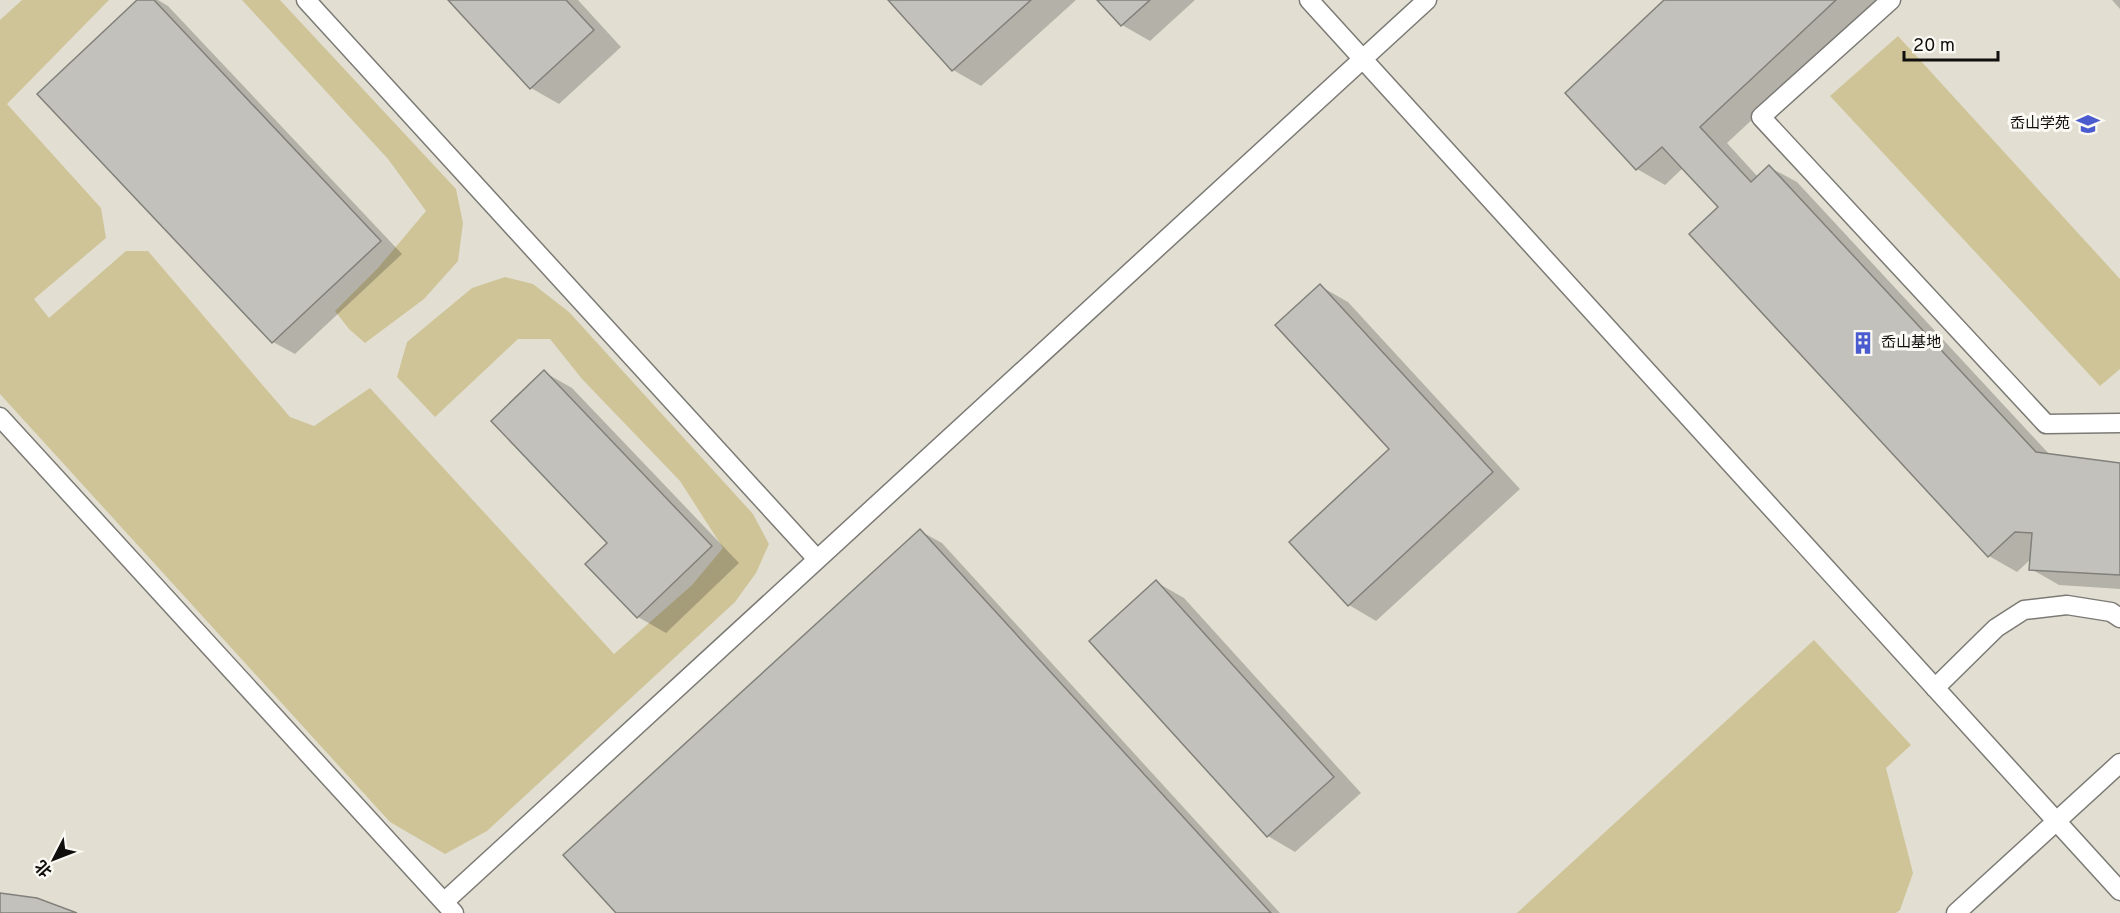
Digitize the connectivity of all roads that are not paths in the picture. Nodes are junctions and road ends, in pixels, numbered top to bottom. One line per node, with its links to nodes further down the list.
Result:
1 (306, 0): 8 (lane)
2 (1309, 0): 5 (lane)
3 (1427, 0): 5 (lane)
4 (1892, 0): 7 (lane)
5 (1362, 58): 8 (lane); 10 (lane)
6 (0, 417): 14 (lane)
7 (2120, 423)
8 (817, 559): 14 (lane)
9 (2120, 618): 10 (lane)
10 (1935, 688): 12 (lane)
11 (2120, 763): 12 (lane)
12 (2056, 822): 13 (lane); 15 (lane)
13 (2120, 891)
14 (449, 908)
15 (1956, 913)

